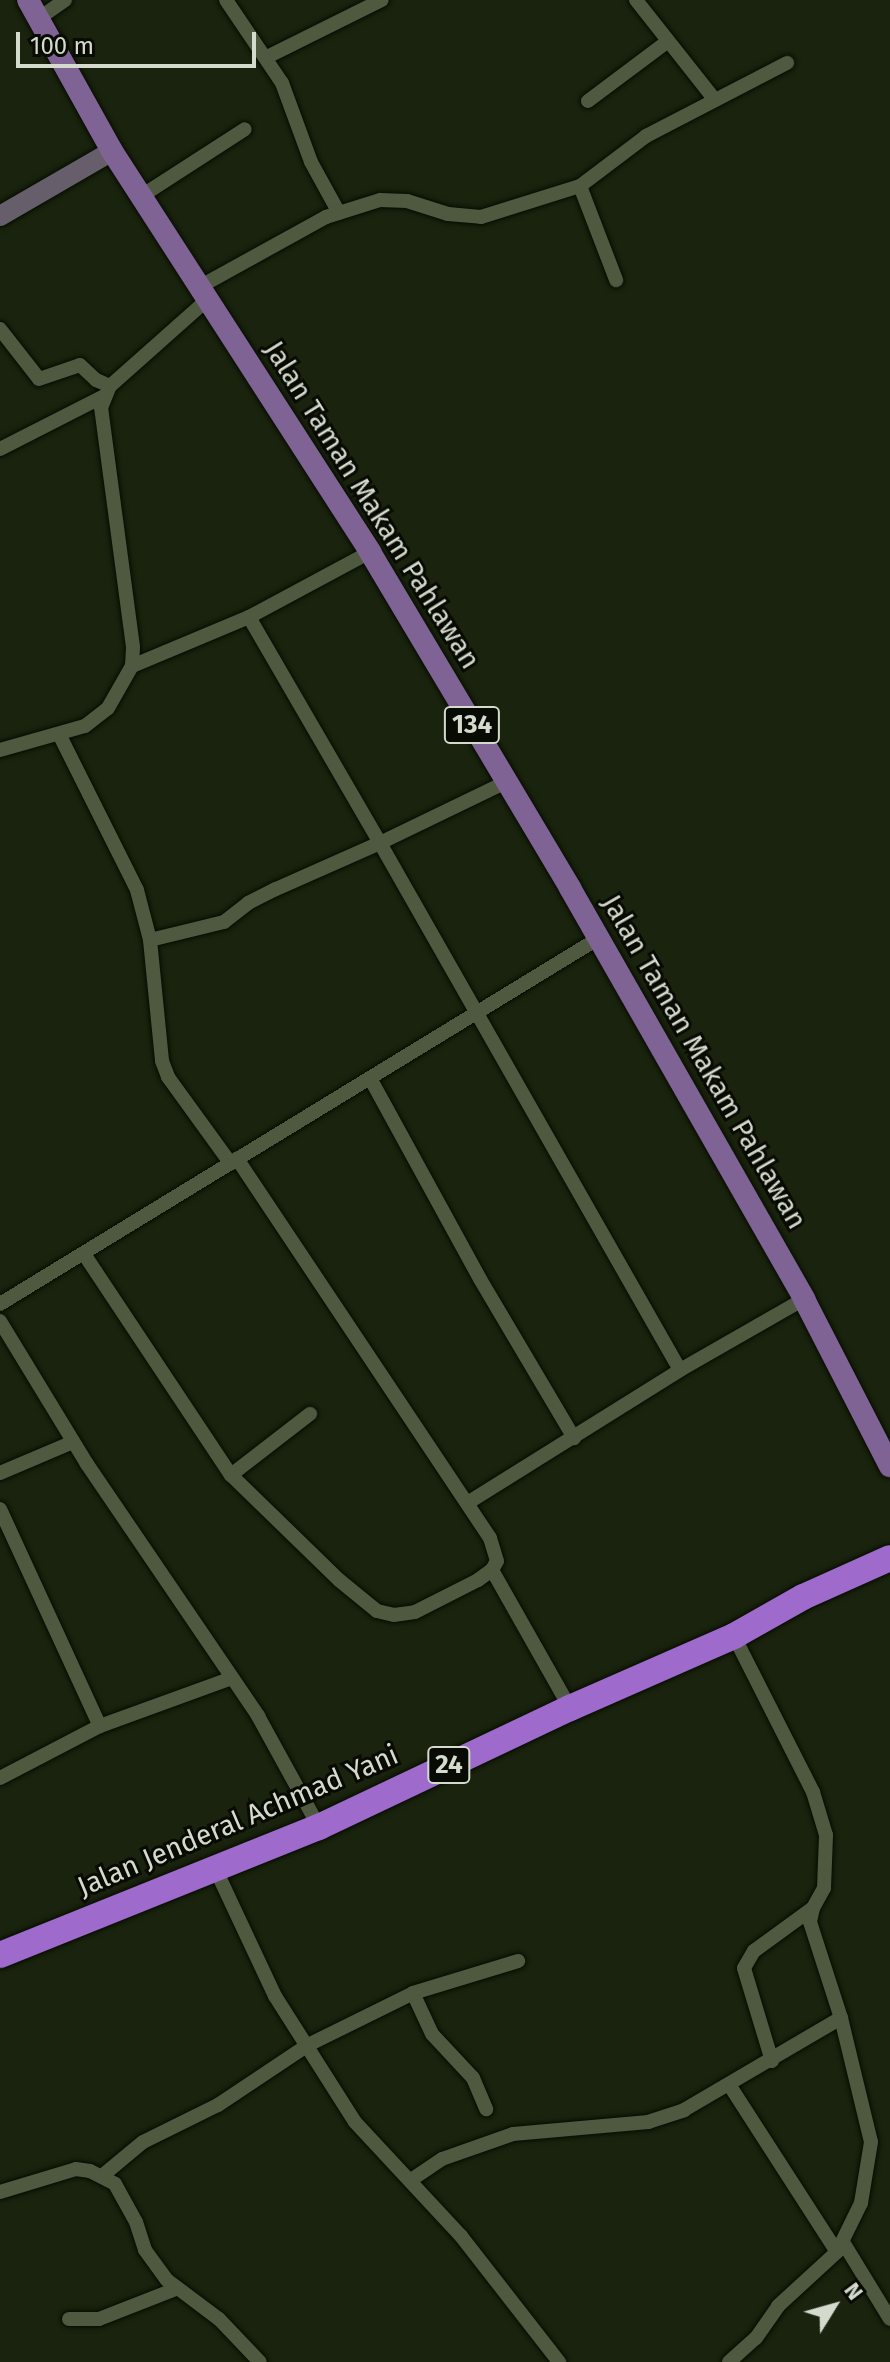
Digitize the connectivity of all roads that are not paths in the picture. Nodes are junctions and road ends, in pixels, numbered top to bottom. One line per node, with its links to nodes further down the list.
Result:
1 (65, 0): 5 (street)
2 (226, 0): 7 (street)
3 (382, 0): 7 (street)
4 (636, 0): 6 (street)
5 (33, 9): 12 (main road, Jalan Taman Makam Pahlawan / 134)
6 (667, 42): 9 (street); 10 (street)
7 (267, 57): 15 (street)
8 (787, 63): 9 (street)
9 (715, 100): 13 (street)
10 (588, 101)
11 (245, 129): 14 (street)
12 (112, 151): 14 (main road, Jalan Taman Makam Pahlawan / 134); 16 (main road)
13 (580, 186): 15 (street); 17 (street)
14 (143, 195): 18 (main road, Jalan Taman Makam Pahlawan / 134)
15 (339, 213): 18 (street)
16 (0, 216)
17 (616, 280)
18 (205, 292): 20 (street); 22 (main road, Jalan Taman Makam Pahlawan / 134)
19 (0, 329): 20 (street)
20 (107, 391): 21 (street); 24 (street)
21 (0, 449)
22 (370, 552): 23 (street); 27 (main road, Jalan Taman Makam Pahlawan / 134)
23 (249, 617): 24 (street); 28 (street)
24 (132, 666): 25 (street)
25 (60, 736): 26 (street); 30 (street)
26 (0, 750)
27 (506, 782): 28 (street); 29 (main road, Jalan Taman Makam Pahlawan / 134)
28 (380, 843): 30 (street); 31 (street)
29 (599, 938): 31 (street); 35 (main road, Jalan Taman Makam Pahlawan / 134)
30 (150, 940): 33 (street)
31 (478, 1012): 32 (street); 38 (street)
32 (370, 1078): 33 (street); 40 (street)
33 (234, 1161): 34 (street); 45 (street)
34 (84, 1254): 36 (street); 44 (street)
35 (804, 1299): 38 (street); 42 (main road, Jalan Taman Makam Pahlawan / 134)
36 (0, 1304)
37 (0, 1321): 41 (street)
38 (680, 1370): 40 (street)
39 (310, 1414): 44 (street)
40 (574, 1438): 45 (street)
41 (73, 1442): 43 (street); 50 (street)
42 (890, 1466)
43 (0, 1473)
44 (231, 1475): 48 (street)
45 (469, 1502): 48 (street)
46 (0, 1509): 52 (street)
47 (890, 1558): 49 (highway, Jalan Jenderal Achmad Yani / 24)
48 (492, 1570): 51 (street)
49 (734, 1636): 51 (highway, Jalan Jenderal Achmad Yani / 24); 56 (street)
50 (232, 1678): 52 (street); 54 (street)
51 (570, 1708): 54 (highway, Jalan Jenderal Achmad Yani / 24)
52 (100, 1726): 53 (street)
53 (0, 1778)
54 (319, 1827): 55 (highway, Jalan Jenderal Achmad Yani / 24)
55 (215, 1868): 57 (highway, Jalan Jenderal Achmad Yani / 24); 61 (street)
56 (813, 1908): 60 (street); 62 (street)
57 (0, 1955)
58 (518, 1961): 59 (street)
59 (413, 1993): 61 (street); 64 (street)
60 (841, 2018): 62 (street); 68 (street)
61 (308, 2045): 65 (street); 66 (street)
62 (772, 2061): 63 (street)
63 (730, 2086): 66 (street); 68 (street)
64 (486, 2109)
65 (102, 2176): 67 (street); 69 (street)
66 (411, 2180): 73 (street)
67 (0, 2192)
68 (840, 2247): 71 (street); 74 (street)
69 (176, 2289): 70 (street); 72 (street)
70 (69, 2319)
71 (890, 2319)
72 (260, 2362)
73 (559, 2362)
74 (729, 2362)

